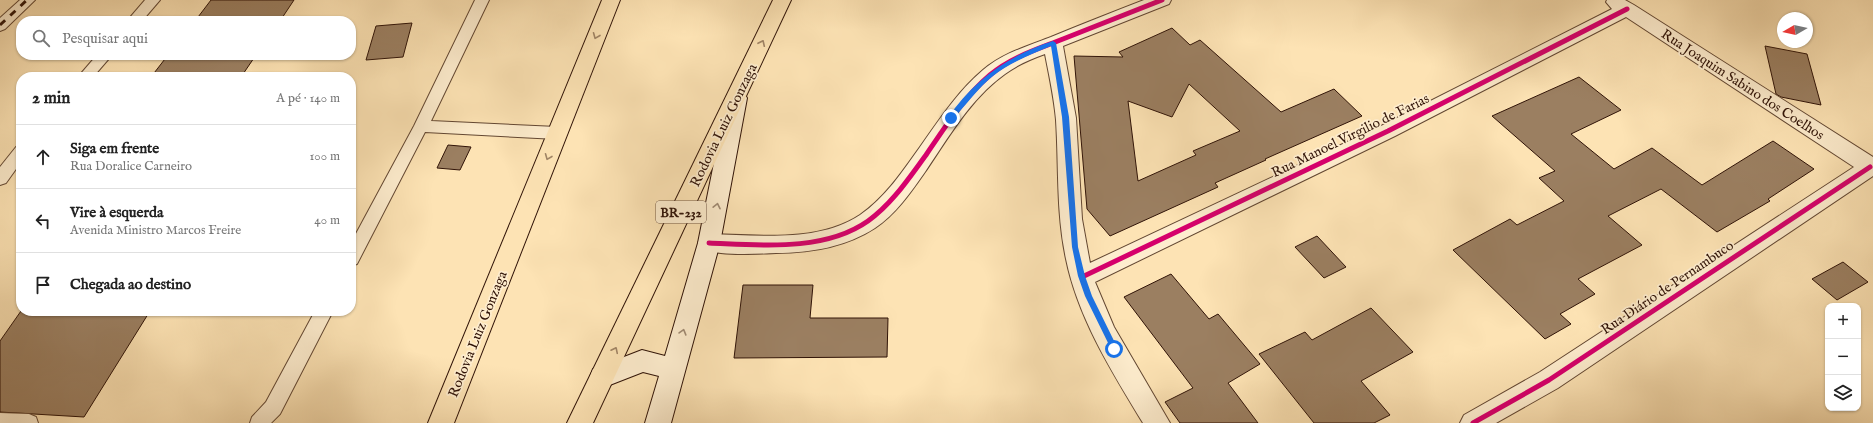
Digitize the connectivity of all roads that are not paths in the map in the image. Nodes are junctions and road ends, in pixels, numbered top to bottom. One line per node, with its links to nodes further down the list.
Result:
1 (28, 0): 9 (lane)
2 (153, 0): 8 (lane)
3 (482, 0): 14 (lane)
4 (611, 0): 15 (highway, Rodovia Luiz Gonzaga, one-way to 15)
5 (782, 0): 13 (highway, Rodovia Luiz Gonzaga / BR-232, one-way to 5)
6 (1162, 0): 10 (street)
7 (1619, 5): 17 (street, Rua Joaquim Sabino dos Coelhos); 21 (street, Rua Manoel Virgilio de Farias)
8 (139, 16)
9 (0, 26)
10 (1053, 43): 19 (street); 21 (street)
11 (100, 60): 12 (lane)
12 (90, 72)
13 (737, 95): 19 (street, one-way to 13); 24 (highway, Rodovia Luiz Gonzaga / BR-232, one-way to 13)
14 (421, 126): 15 (lane); 20 (lane)
15 (557, 134): 28 (highway, Rodovia Luiz Gonzaga, one-way to 28)
16 (16, 158): 18 (lane)
17 (1871, 168): 32 (street, Rua Diário de Pernambuco)
18 (0, 179)
19 (709, 243): 23 (street, one-way to 19)
20 (356, 250)
21 (1082, 276): 31 (street)
22 (321, 316): 27 (lane)
23 (673, 369): 24 (street); 30 (street)
24 (602, 377): 29 (highway, Rodovia Luiz Gonzaga / BR-232)
25 (0, 422): 26 (lane)
26 (29, 423)
27 (259, 423)
28 (441, 423)
29 (580, 423)
30 (658, 423)
31 (1157, 423)
32 (1473, 423)

